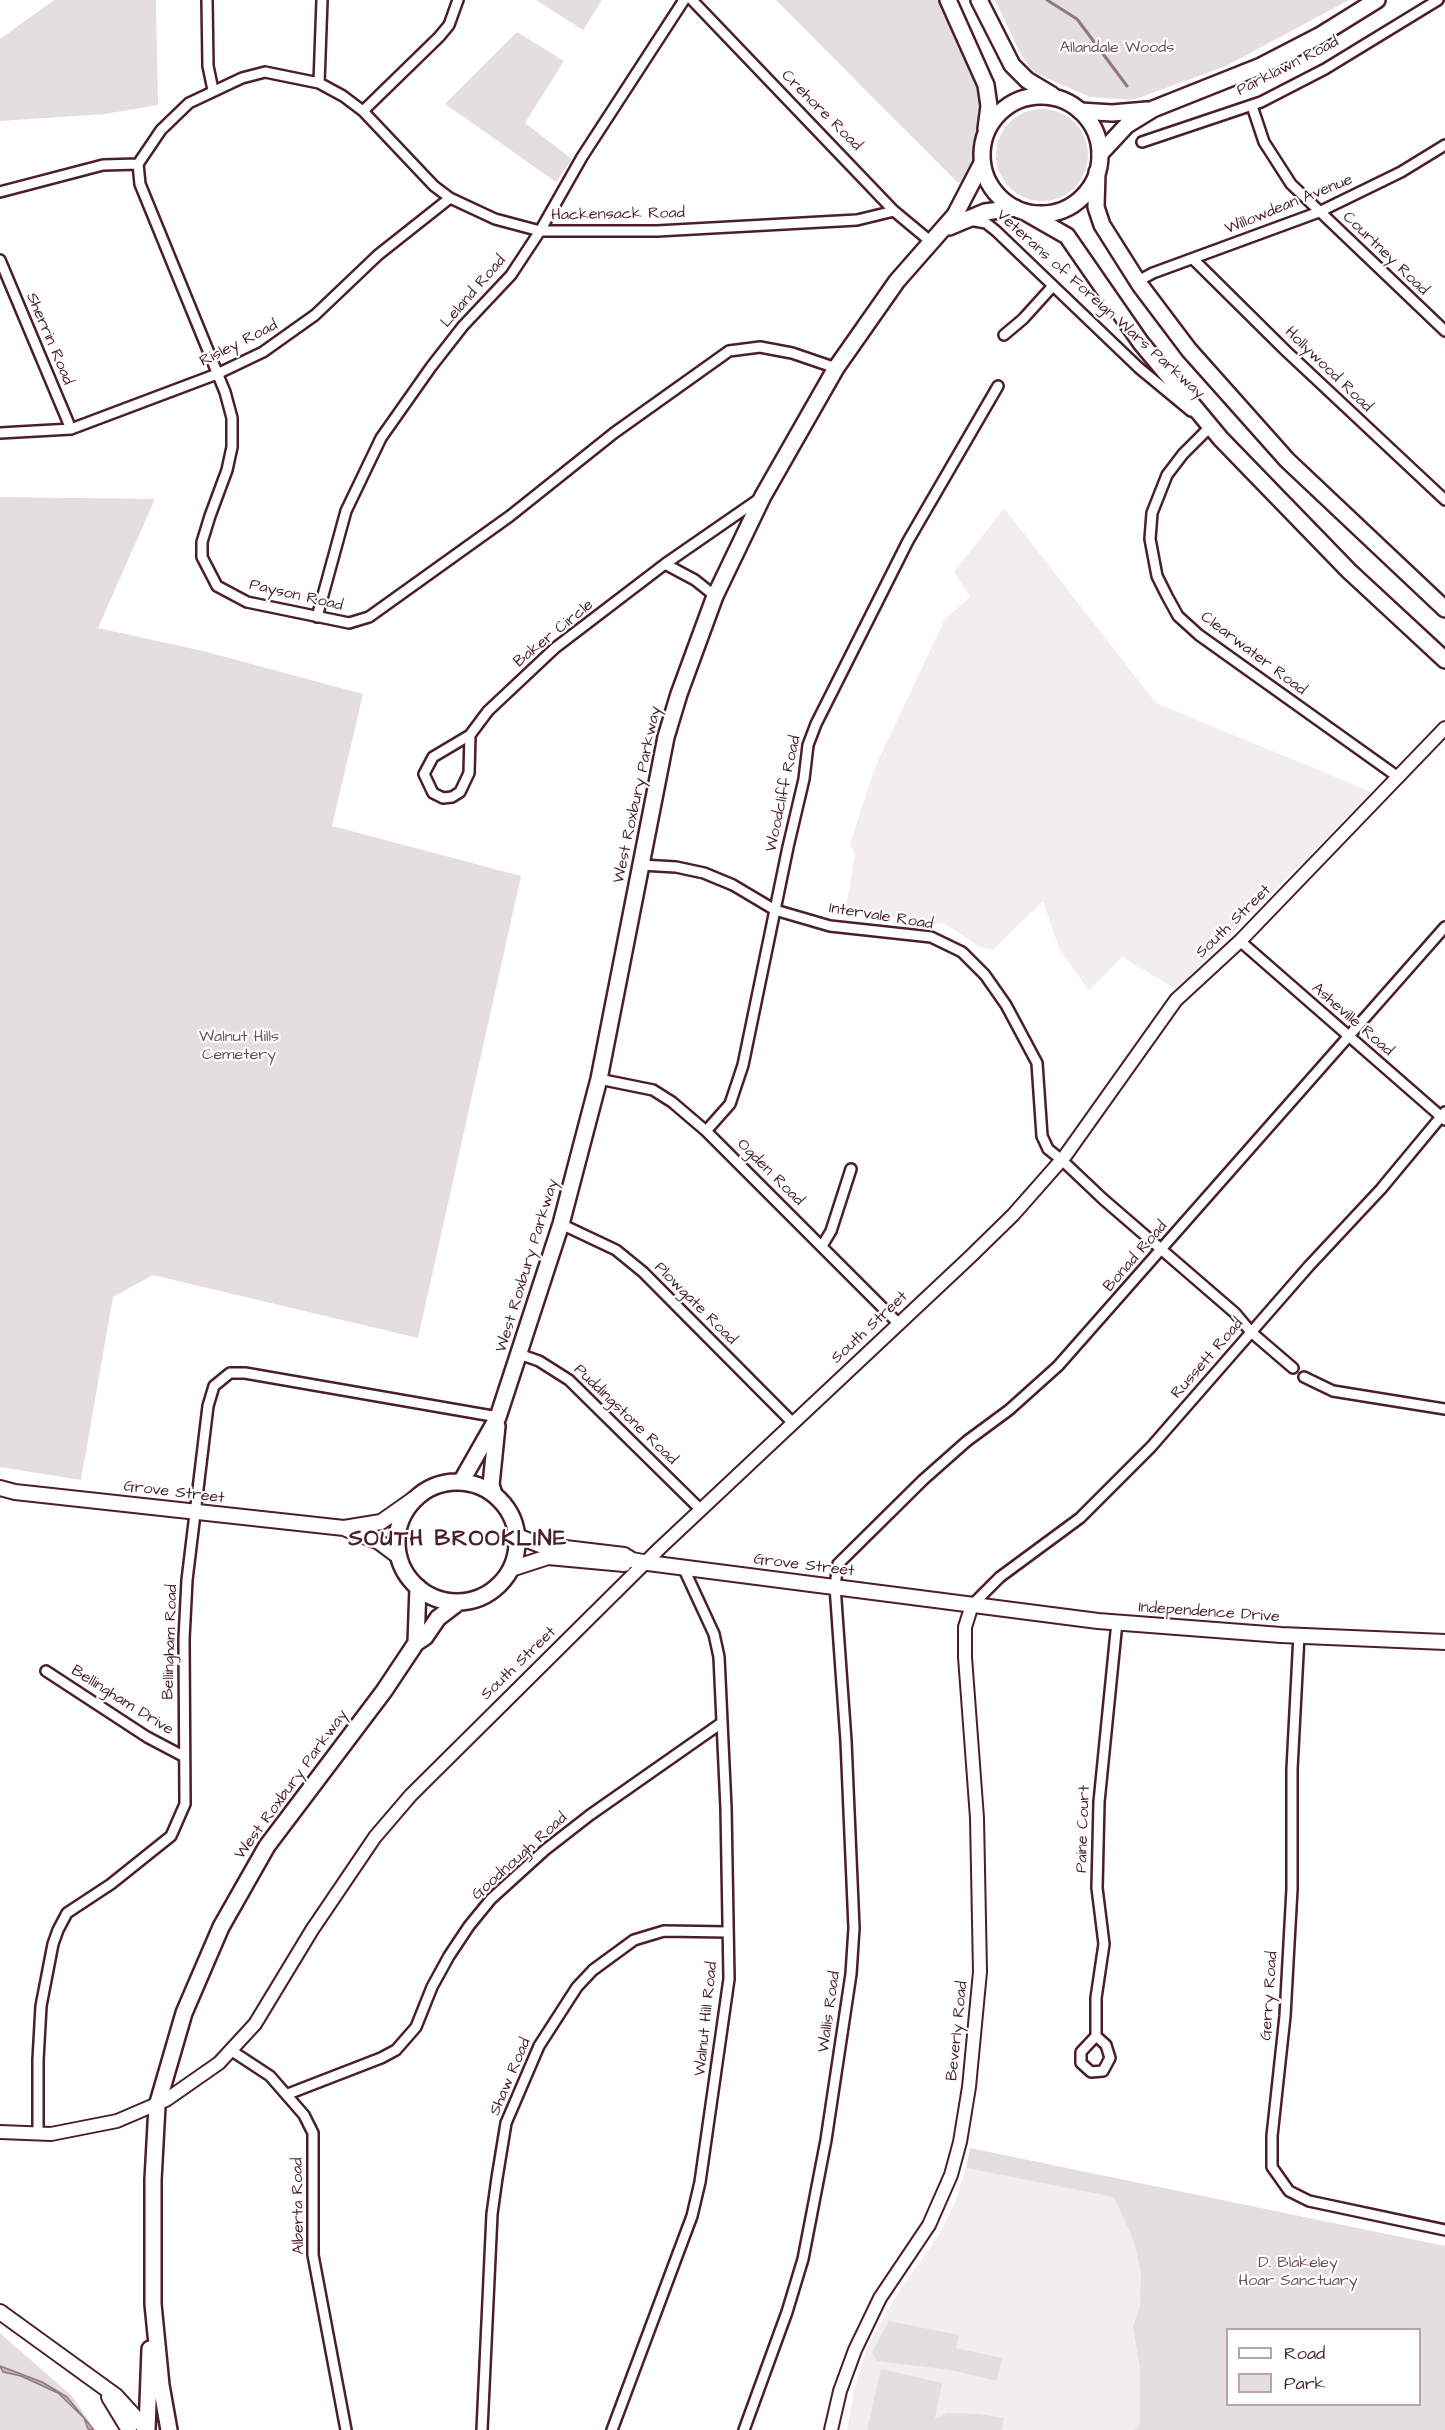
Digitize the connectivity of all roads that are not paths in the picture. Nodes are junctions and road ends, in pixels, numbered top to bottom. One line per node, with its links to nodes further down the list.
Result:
1 (207, 0): 11 (street)
2 (322, 0): 10 (street)
3 (458, 0): 15 (street)
4 (684, 0): 30 (street, Leland Road)
5 (692, 0): 27 (street, Crehore Road)
6 (948, 0): 17 (main road)
7 (979, 0): 12 (main road)
8 (1377, 0): 14 (main road)
9 (1438, 0): 13 (street, Parklawn Road)
10 (319, 83): 11 (street, Hackensack Road); 15 (street, Hackensack Road)
11 (213, 90): 22 (street, Hackensack Road)
12 (1057, 99): 16 (main road); 17 (main road)
13 (1252, 106): 18 (street, Parklawn Road); 28 (street, Courtney Road)
14 (1153, 109): 16 (main road); 20 (main road)
15 (363, 111): 25 (street, Hackensack Road)
16 (1080, 111): 20 (main road)
17 (984, 141): 21 (main road)
18 (1142, 142)
19 (1445, 145): 28 (street, Willowdean Avenue)
20 (1100, 154): 23 (main road)
21 (982, 163): 26 (main road); 31 (main road, West Roxbury Parkway)
22 (138, 164): 24 (street); 39 (street, Payson Road)
23 (1097, 172): 26 (main road); 34 (main road, Veterans of Foreign Wars Parkway)
24 (0, 192)
25 (450, 198): 30 (street, Hackensack Road); 39 (street, Risley Road)
26 (1020, 210): 29 (main road, West Roxbury Parkway); 41 (main road, Veterans of Foreign Wars Parkway)
27 (894, 211): 30 (street, Hackensack Road); 31 (street, Crehore Road)
28 (1319, 212): 32 (street, Willowdean Avenue); 36 (street, Courtney Road)
29 (963, 219): 31 (main road, West Roxbury Parkway); 35 (street, Veterans of Foreign Wars Parkway)
30 (540, 231): 49 (street, Leland Road)
31 (934, 237): 38 (main road, West Roxbury Parkway)
32 (1193, 259): 34 (street, Willowdean Avenue); 45 (street, Hollywood Road)
33 (0, 260): 42 (street, Sherrin Road)
34 (1138, 281): 48 (main road, Veterans of Foreign Wars Parkway)
35 (1052, 286): 37 (street); 41 (street, Veterans of Foreign Wars Parkway)
36 (1445, 331)
37 (1004, 335)
38 (836, 368): 44 (main road, West Roxbury Parkway); 49 (street, Payson Road)
39 (217, 374): 42 (street, Risley Road); 49 (street, Payson Road)
40 (998, 386): 55 (street, Woodcliff Road)
41 (1210, 427): 50 (main road, Veterans of Foreign Wars Parkway); 53 (street, Clearwater Road)
42 (71, 429): 43 (street, Risley Road)
43 (0, 433)
44 (763, 496): 46 (street, Baker Circle); 47 (main road, West Roxbury Parkway)
45 (1445, 500)
46 (665, 564): 47 (street); 52 (street, Baker Circle)
47 (715, 596): 54 (main road, West Roxbury Parkway)
48 (1445, 609)
49 (318, 617)
50 (1445, 660)
51 (1445, 728): 53 (street, South Street)
52 (470, 735): 52 (street, Baker Circle)
53 (1398, 777): 57 (street, South Street)
54 (641, 865): 55 (street, Intervale Road); 59 (main road, West Roxbury Parkway)
55 (775, 910): 61 (street, Woodcliff Road); 62 (street, Intervale Road)
56 (1445, 927): 58 (street, Bonad Road)
57 (1240, 941): 58 (street, Asheville Road); 62 (street, South Street)
58 (1348, 1036): 60 (street, Asheville Road); 66 (street, Bonad Road)
59 (599, 1079): 61 (street, Ogden Road); 64 (main road, West Roxbury Parkway)
60 (1444, 1116): 68 (street, Russett Road)
61 (706, 1131): 65 (street, Ogden Road)
62 (1062, 1160): 66 (street, Intervale Road); 67 (street, South Street)
63 (850, 1169): 65 (street)
64 (561, 1224): 69 (main road, West Roxbury Parkway); 74 (street, Plowgate Road)
65 (822, 1246): 67 (street, Ogden Road)
66 (1162, 1250): 68 (street, Intervale Road); 88 (street, Bonad Road)
67 (898, 1324): 74 (street, South Street)
68 (1251, 1332): 70 (street, Intervale Road); 91 (street, Russett Road)
69 (519, 1354): 73 (main road, West Roxbury Parkway); 79 (street, Puddingstone Road)
70 (1293, 1368)
71 (1304, 1377): 72 (street)
72 (1445, 1409)
73 (498, 1417): 75 (main road, West Roxbury Parkway); 77 (main road, West Roxbury Parkway); 80 (street, Bellingham Road)
74 (793, 1424): 79 (street, South Street)
75 (461, 1482): 77 (main road); 78 (main road)
76 (0, 1488): 80 (main road, Grove Street)
77 (494, 1494): 82 (main road)
78 (418, 1496): 81 (main road, Grove Street); 83 (main road)
79 (701, 1510): 85 (street, South Street)
80 (195, 1512): 81 (main road, Grove Street); 98 (street, Bellingham Road)
81 (344, 1528): 83 (main road, Grove Street)
82 (517, 1536): 84 (main road, Grove Street); 87 (main road)
83 (399, 1557): 89 (main road)
84 (632, 1560): 85 (main road, Grove Street); 87 (main road, Grove Street)
85 (648, 1563): 86 (main road, Grove Street); 101 (street, South Street)
86 (683, 1567): 88 (main road, Grove Street); 97 (street, Walnut Hill Road)
87 (511, 1569): 90 (main road)
88 (835, 1586): 91 (main road, Grove Street); 116 (street, Wallis Road)
89 (418, 1587): 90 (main road); 95 (main road)
90 (459, 1602): 95 (main road, West Roxbury Parkway)
91 (972, 1605): 92 (main road, Independence Drive); 117 (street, Beverly Road)
92 (1117, 1622): 93 (main road, Independence Drive); 100 (street, Paine Court)
93 (1299, 1635): 94 (main road, Independence Drive); 106 (street, Gerry Road)
94 (1445, 1642)
95 (416, 1643): 103 (main road, West Roxbury Parkway)
96 (46, 1671): 98 (street, Bellingham Drive)
97 (720, 1724): 99 (street, Walnut Hill Road); 102 (street, Goodnough Road)
98 (183, 1756): 105 (street, Bellingham Road)
99 (728, 1932): 114 (street, Shaw Road); 115 (street, Walnut Hill Road)
100 (1096, 2036)
101 (232, 2050): 102 (street, Alberta Road); 103 (street, South Street)
102 (288, 2094): 113 (street, Alberta Road)
103 (157, 2106): 105 (street, South Street); 107 (main road, West Roxbury Parkway)
104 (0, 2132): 105 (street, South Street)
105 (38, 2134)
106 (1445, 2230)
107 (153, 2304): 111 (main road, West Roxbury Parkway); 112 (main road, West Roxbury Parkway)
108 (0, 2312): 109 (main road)
109 (90, 2375): 110 (main road); 111 (main road)
110 (129, 2430)
111 (147, 2430)
112 (169, 2430)
113 (346, 2430)
114 (482, 2430)
115 (612, 2430)
116 (744, 2430)
117 (831, 2430)

